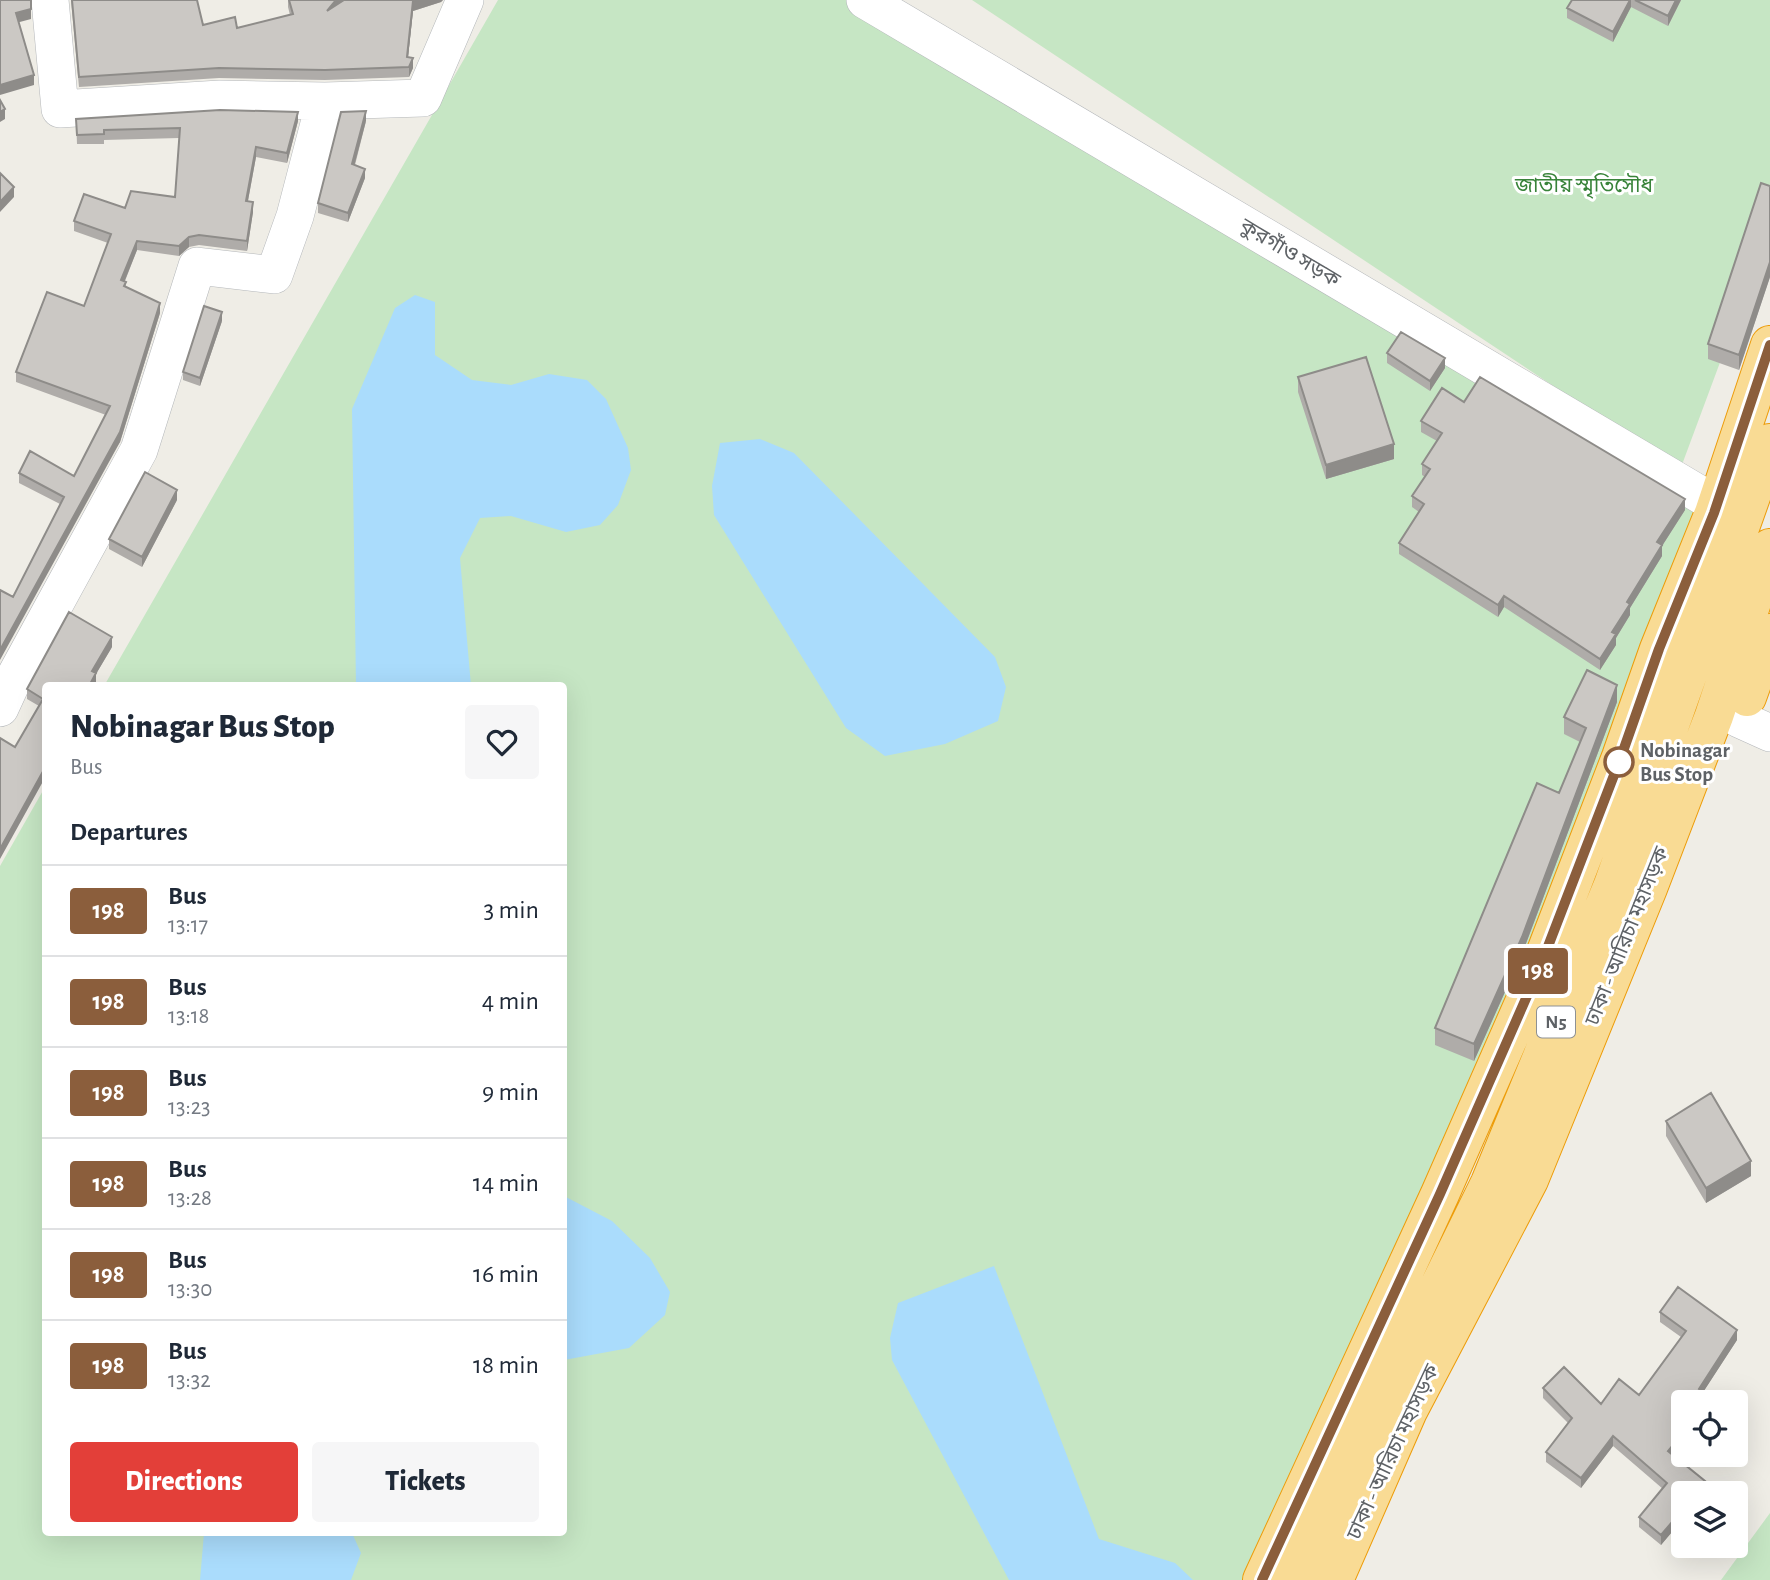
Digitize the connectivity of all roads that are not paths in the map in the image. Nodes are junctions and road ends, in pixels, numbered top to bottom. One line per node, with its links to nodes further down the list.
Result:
1 (50, 0): 4 (street)
2 (465, 0): 4 (street)
3 (865, 0): 7 (street, কুরগাঁও সড়ক)
4 (325, 101): 10 (street)
5 (1770, 345): 7 (highway)
6 (1770, 443): 14 (highway, N5)
7 (1716, 504): 13 (highway)
8 (1770, 548): 12 (highway, ঢাকা - আরিচা মহাসড়ক / N5)
9 (1770, 633): 11 (highway)
10 (0, 708)
11 (1755, 726): 12 (highway)
12 (1408, 1411): 15 (highway, ঢাকা - আরিচা মহাসড়ক / N5)
13 (1262, 1580)
14 (1295, 1580)
15 (1334, 1580)

